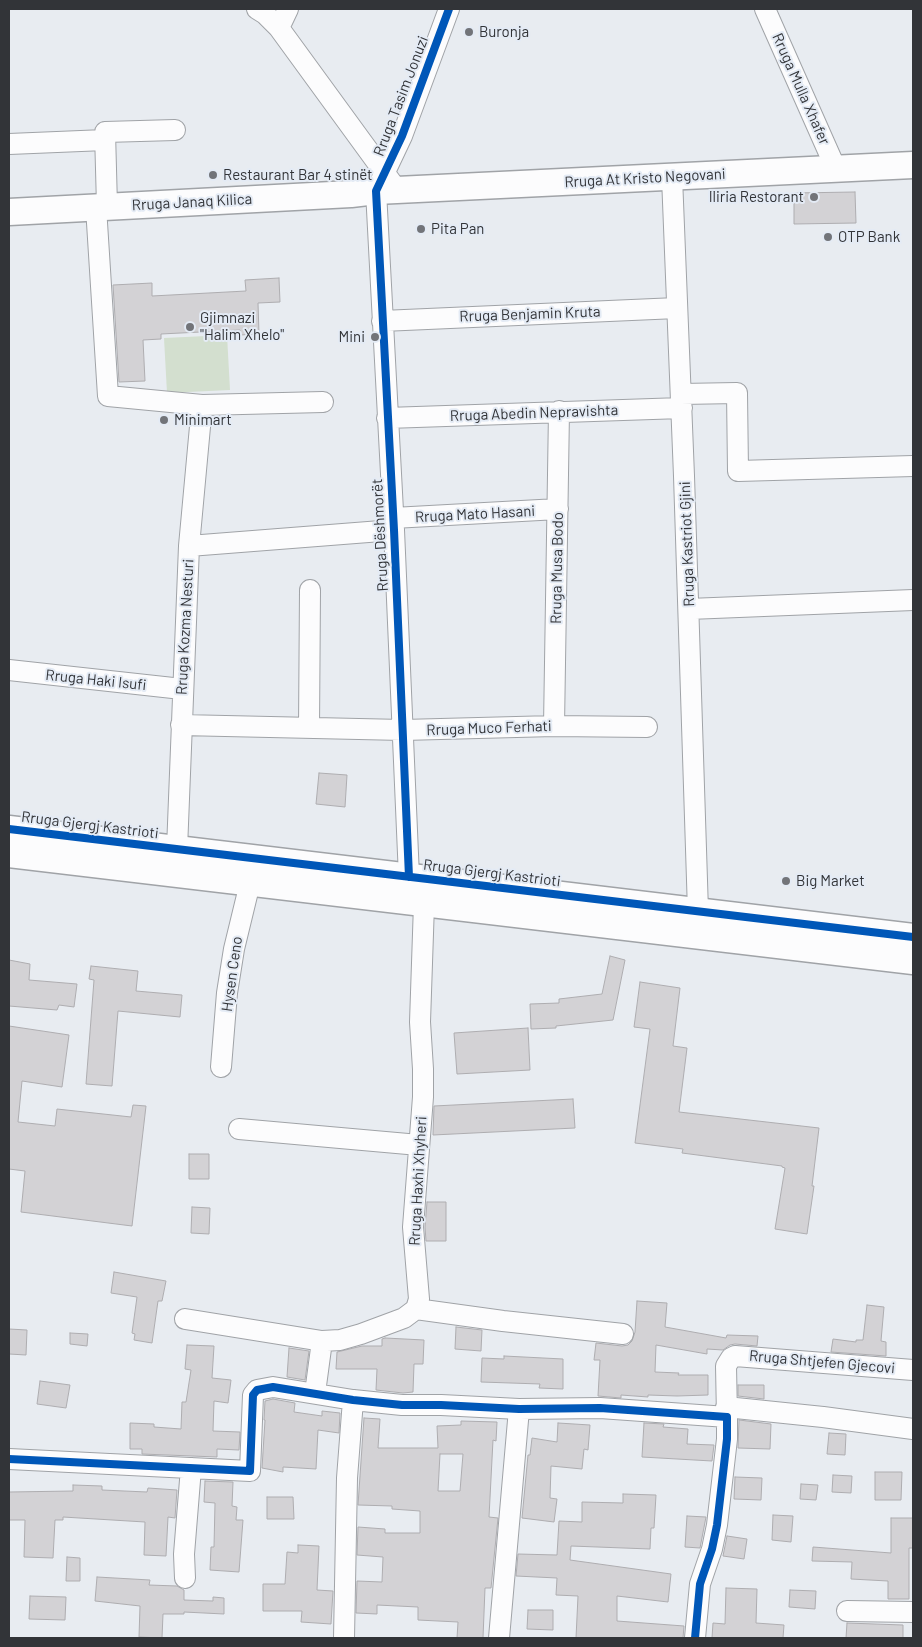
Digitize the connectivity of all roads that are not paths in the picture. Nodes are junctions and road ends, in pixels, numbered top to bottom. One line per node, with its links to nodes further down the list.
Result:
1 (257, 9): 5 (street)
2 (288, 9): 5 (street)
3 (450, 9): 12 (street, Rruga Tasim Jonuzi)
4 (766, 9): 10 (street, Rruga Mulla Xhafer)
5 (279, 28): 12 (street)
6 (175, 130): 7 (street)
7 (105, 140): 8 (street); 13 (street)
8 (9, 144)
9 (913, 165): 10 (main road, Rruga At Kristo Negovani)
10 (836, 169): 11 (main road, Rruga At Kristo Negovani)
11 (672, 177): 12 (main road, Rruga At Kristo Negovani); 15 (street, Rruga Kastriot Gjini)
12 (386, 185): 13 (main road, Rruga Janaq Kilica); 16 (street, Rruga Dëshmorët)
13 (101, 207): 14 (main road, Rruga Janaq Kilica); 19 (street)
14 (9, 212)
15 (677, 308): 16 (street, Rruga Benjamin Kruta); 17 (street, Rruga Kastriot Gjini)
16 (382, 321): 21 (street, Rruga Dëshmorët)
17 (681, 401): 20 (street, Rruga Abedin Nepravishta); 22 (street, Rruga Abedin Nepravishta); 28 (street, Rruga Kastriot Gjini)
18 (323, 402): 19 (street)
19 (202, 405): 25 (street, Rruga Kozma Nesturi)
20 (559, 411): 21 (street, Rruga Abedin Nepravishta); 23 (street, Rruga Musa Bodo)
21 (387, 418): 24 (street, Rruga Dëshmorët)
22 (913, 466)
23 (558, 509): 24 (street, Rruga Mato Hasani); 32 (street, Rruga Musa Bodo)
24 (394, 524): 25 (street, Rruga Mato Hasani); 35 (street, Rruga Dëshmorët)
25 (189, 546): 30 (street, Rruga Kozma Nesturi)
26 (310, 590): 34 (street)
27 (913, 600): 28 (street)
28 (689, 609): 42 (street, Rruga Kastriot Gjini)
29 (9, 670): 30 (street, Rruga Haki Isufi)
30 (182, 689): 31 (street, Rruga Kozma Nesturi)
31 (181, 725): 34 (street, Rruga Muco Ferhati); 37 (street, Rruga Kozma Nesturi)
32 (554, 726): 33 (street, Rruga Muco Ferhati); 35 (street, Rruga Muco Ferhati)
33 (647, 727)
34 (309, 728): 35 (street, Rruga Muco Ferhati)
35 (403, 730): 39 (street, Rruga Dëshmorët)
36 (9, 829): 37 (main road, Rruga Gjergj Kastrioti)
37 (177, 849): 39 (main road, Rruga Gjergj Kastrioti)
38 (9, 854): 40 (main road)
39 (409, 877): 42 (main road, Rruga Gjergj Kastrioti)
40 (250, 882): 41 (main road); 45 (street, Hysen Ceno)
41 (424, 904): 44 (main road); 47 (street, Rruga Haxhi Xhyheri)
42 (698, 911): 43 (main road, Rruga Gjergj Kastrioti)
43 (913, 937)
44 (913, 961)
45 (221, 1067)
46 (239, 1129): 47 (street)
47 (419, 1145): 48 (street, Rruga Haxhi Xhyheri)
48 (416, 1309): 50 (street); 51 (street)
49 (185, 1319): 51 (street)
50 (623, 1334)
51 (322, 1341): 53 (street)
52 (913, 1370): 56 (street, Rruga Shtjefen Gjecovi)
53 (315, 1393): 54 (street); 59 (street)
54 (353, 1400): 55 (street); 63 (street)
55 (519, 1409): 56 (street); 64 (street)
56 (726, 1412): 57 (street); 65 (street)
57 (913, 1429)
58 (9, 1459): 59 (street)
59 (191, 1468): 60 (street)
60 (185, 1578)
61 (847, 1611): 62 (street)
62 (913, 1612)
63 (344, 1638)
64 (498, 1638)
65 (695, 1638)

